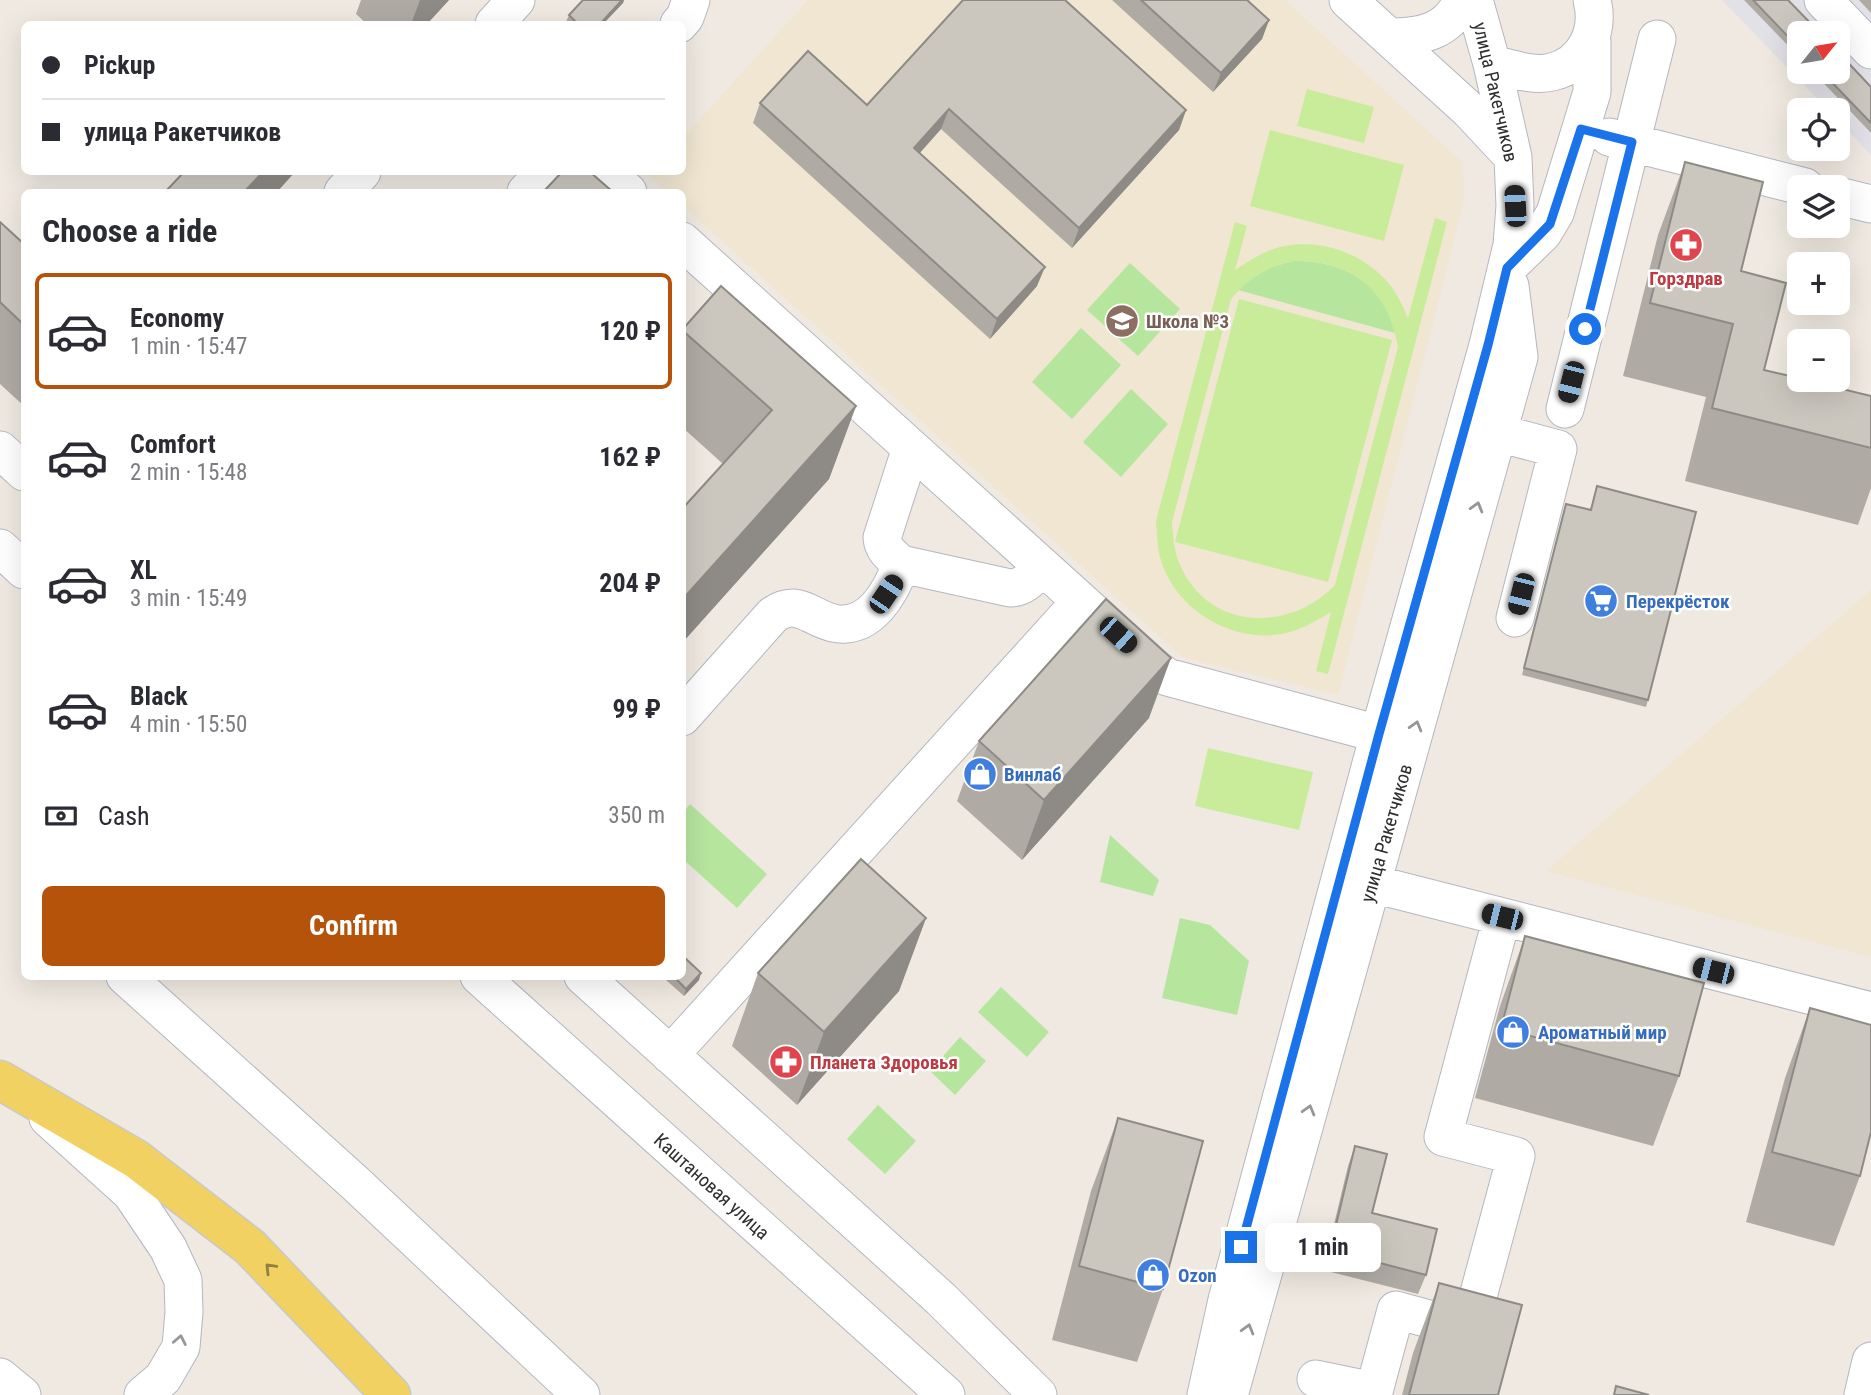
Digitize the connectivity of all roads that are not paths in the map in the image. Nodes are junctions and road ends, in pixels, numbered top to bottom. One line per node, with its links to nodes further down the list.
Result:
1 (516, 0): 8 (street)
2 (691, 0): 9 (street)
3 (1348, 0): 10 (street)
4 (1462, 0): 10 (street)
5 (1474, 0): 14 (street, улица Ракетчиков)
6 (1592, 0): 12 (street)
7 (1823, 0): 13 (street)
8 (497, 21)
9 (682, 21)
10 (1389, 37): 17 (street)
11 (1657, 39): 16 (street)
12 (1592, 41): 14 (street); 15 (street)
13 (1871, 50)
14 (1492, 64): 17 (street, улица Ракетчиков)
15 (1581, 129): 16 (street); 28 (street)
16 (1632, 142): 21 (street); 29 (street)
17 (1513, 157): 28 (street, улица Ракетчиков)
18 (359, 175): 22 (street)
19 (542, 175): 23 (street)
20 (608, 175): 24 (street)
21 (1787, 182)
22 (346, 189)
23 (529, 189)
24 (625, 189)
25 (1850, 199): 26 (street)
26 (1871, 204)
27 (686, 246): 31 (street)
28 (1507, 268): 30 (street, улица Ракетчиков); 39 (street, улица Ракетчиков)
29 (1565, 409)
30 (1498, 433): 37 (street); 40 (street, улица Ракетчиков, one-way to 30)
31 (911, 448): 34 (street); 35 (street)
32 (0, 450): 33 (street)
33 (21, 469)
34 (901, 564): 35 (street); 38 (street)
35 (1042, 566): 36 (street)
36 (1080, 601): 39 (street); 46 (street)
37 (1515, 618)
38 (686, 713)
39 (1379, 734): 40 (street, улица Ракетчиков)
40 (1357, 880): 41 (street); 60 (street, улица Ракетчиков); 61 (street, улица Ракетчиков, one-way to 40)
41 (1502, 917): 45 (street); 52 (street)
42 (129, 980): 57 (street)
43 (483, 980): 58 (street, Каштановая улица)
44 (587, 980): 46 (street)
45 (1871, 1011)
46 (670, 1055): 59 (street)
47 (8, 1084): 48 (main road, one-way to 47); 54 (street, one-way to 47)
48 (318, 1317): 55 (main road); 56 (main road)
49 (1871, 1361): 62 (street)
50 (0, 1377): 53 (street)
51 (1316, 1379): 52 (street)
52 (1373, 1393)
53 (22, 1395)
54 (144, 1395)
55 (374, 1395)
56 (391, 1395)
57 (581, 1395)
58 (946, 1395)
59 (1038, 1395)
60 (1206, 1395)
61 (1229, 1395)
62 (1863, 1395)

